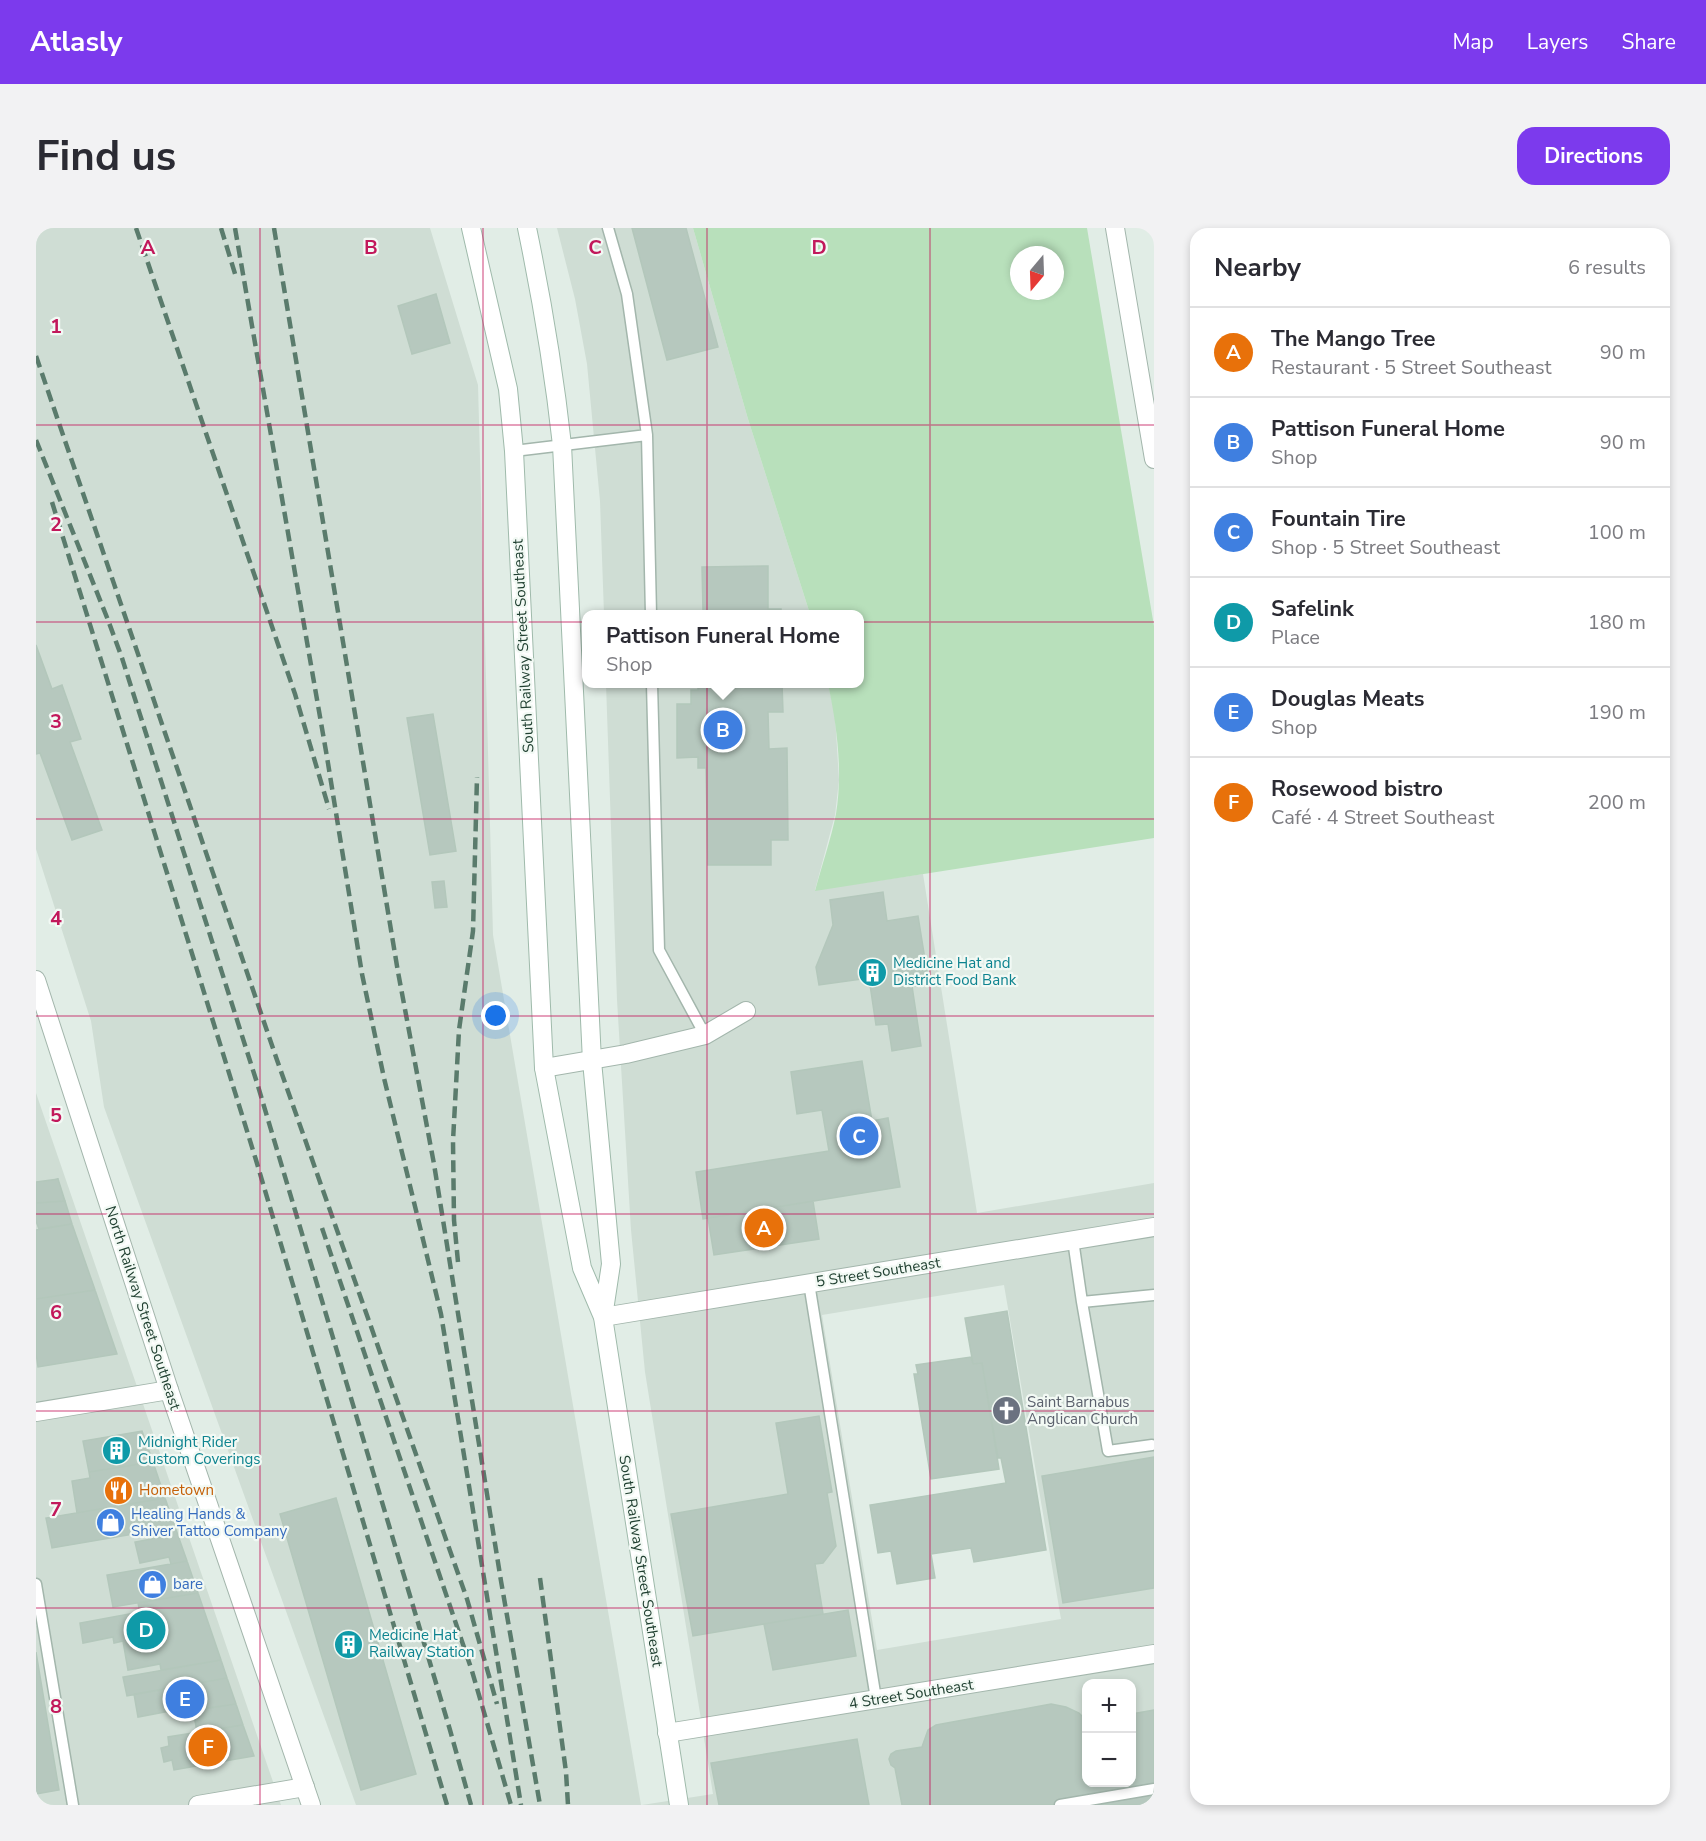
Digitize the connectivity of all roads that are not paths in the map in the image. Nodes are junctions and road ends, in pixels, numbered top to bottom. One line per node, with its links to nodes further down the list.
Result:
1 (471, 228): 8 (main road, South Railway Street Southeast)
2 (527, 228): 7 (main road, South Railway Street Southeast)
3 (608, 228): 6 (lane)
4 (1115, 228): 5 (main road)
5 (1148, 379): 9 (main road)
6 (646, 435): 7 (lane); 10 (lane)
7 (562, 445): 8 (lane); 15 (main road, South Railway Street Southeast)
8 (514, 451): 16 (main road, South Railway Street Southeast)
9 (1154, 459)
10 (651, 610)
11 (652, 688): 14 (lane)
12 (36, 981): 23 (main road, North Railway Street Southeast)
13 (746, 1011): 14 (main road)
14 (705, 1035): 15 (main road)
15 (592, 1061): 16 (main road); 22 (main road, South Railway Street Southeast)
16 (544, 1068): 22 (main road, South Railway Street Southeast)
17 (1154, 1227): 18 (main road, 5 Street Southeast)
18 (1073, 1240): 19 (main road, 5 Street Southeast); 21 (lane)
19 (809, 1283): 22 (main road, 5 Street Southeast); 29 (lane)
20 (1154, 1295): 21 (lane)
21 (1082, 1302): 25 (lane)
22 (603, 1317): 30 (main road, South Railway Street Southeast)
23 (169, 1390): 24 (main road); 31 (main road, North Railway Street Southeast)
24 (36, 1412)
25 (1152, 1445)
26 (36, 1584): 27 (lane)
27 (39, 1625): 33 (lane)
28 (1154, 1654): 29 (main road, 4 Street Southeast)
29 (876, 1699): 30 (main road, 4 Street Southeast)
30 (668, 1733): 36 (main road, South Railway Street Southeast)
31 (305, 1787): 34 (main road); 35 (main road, North Railway Street Southeast)
32 (1154, 1789): 37 (lane)
33 (73, 1805)
34 (198, 1805)
35 (312, 1805)
36 (680, 1805)
37 (1060, 1805)

